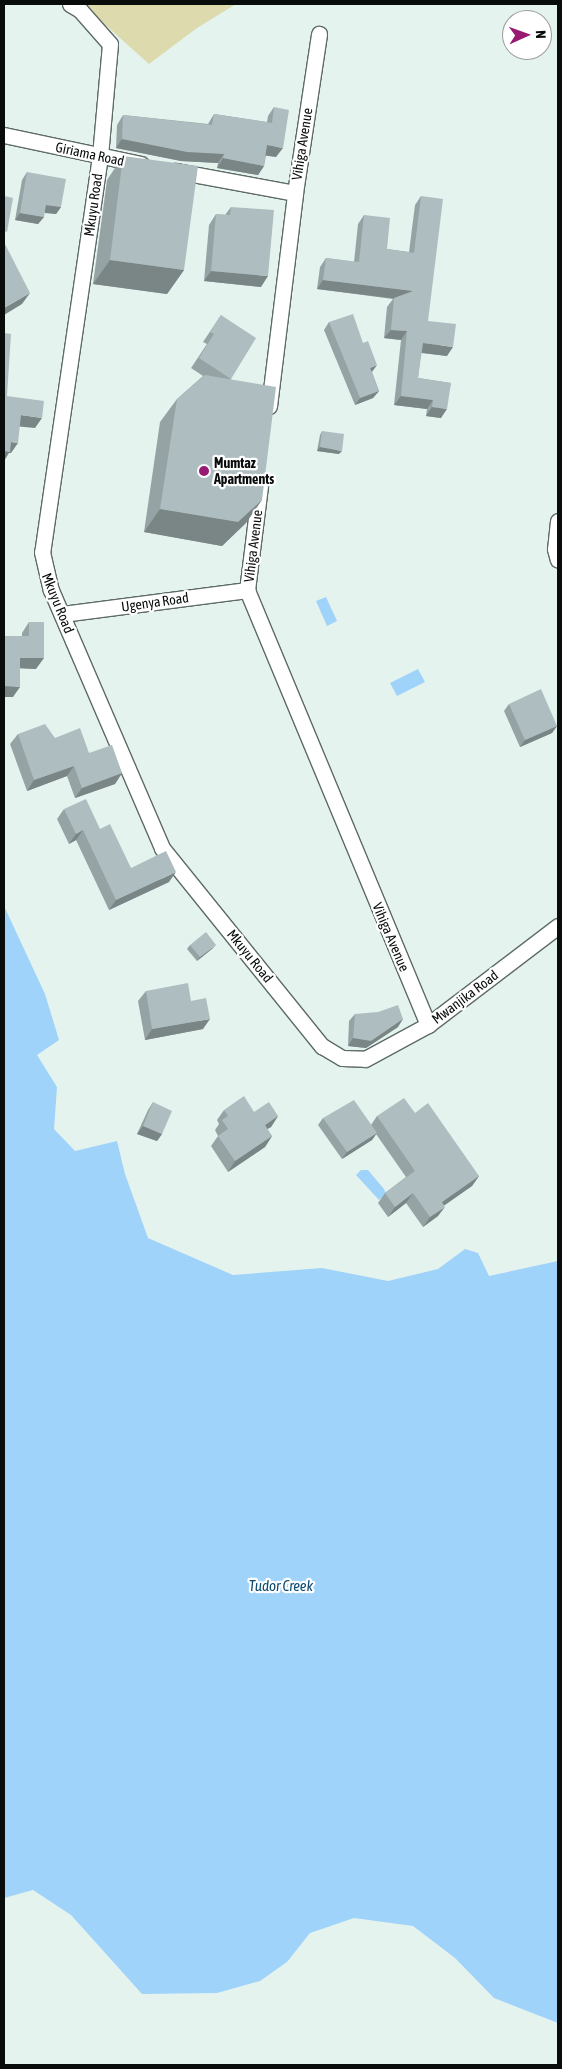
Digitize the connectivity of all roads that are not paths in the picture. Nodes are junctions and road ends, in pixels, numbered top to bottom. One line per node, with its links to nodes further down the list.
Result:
1 (70, 4): 4 (street, Mkuyu Road)
2 (319, 34): 5 (street, Vihiga Avenue)
3 (4, 135): 4 (street, Giriama Road)
4 (100, 156): 5 (street, Giriama Road); 11 (street, Mkuyu Road)
5 (295, 193): 6 (street, Vihiga Avenue)
6 (268, 421)
7 (262, 471): 10 (street, Vihiga Avenue)
8 (558, 521): 9 (street)
9 (557, 553)
10 (247, 590): 11 (street, Ugenya Road); 13 (street, Vihiga Avenue)
11 (62, 614): 14 (street, Mkuyu Road)
12 (558, 926): 13 (street, Mwanjika Road)
13 (428, 1025): 14 (street, Mwanjika Road)
14 (366, 1059)

